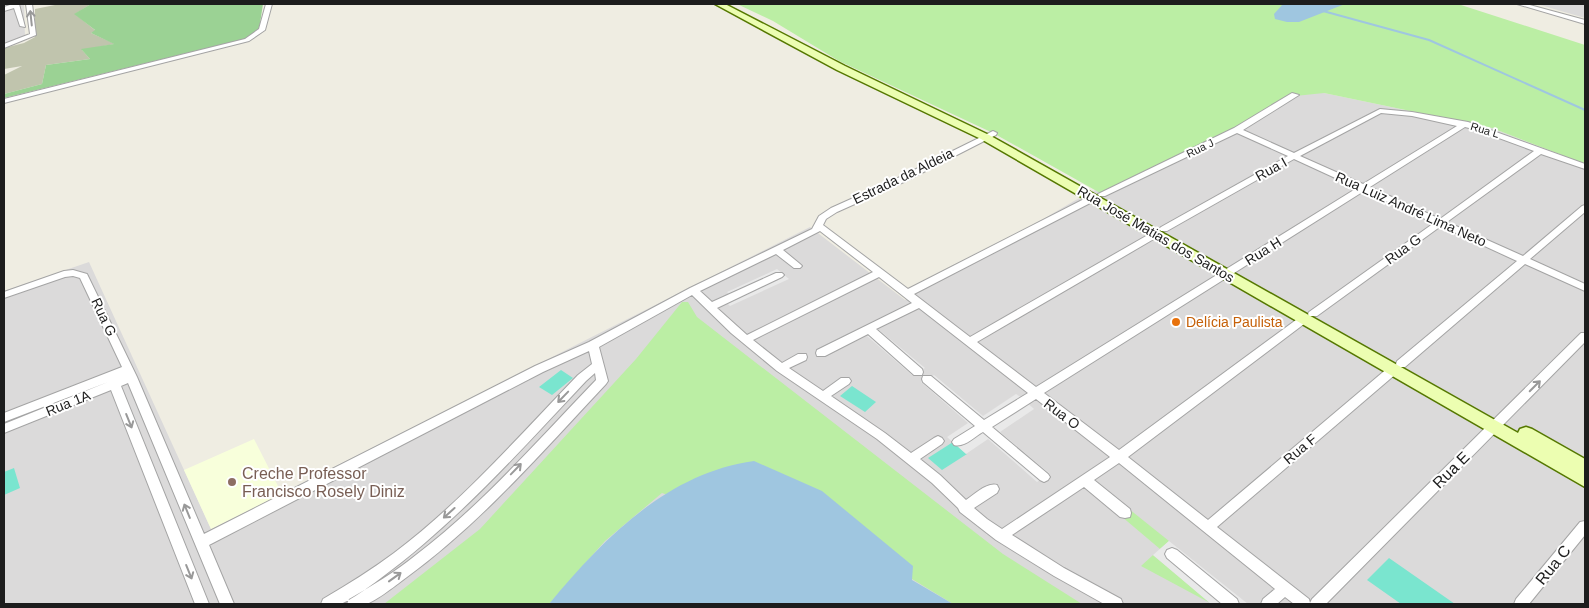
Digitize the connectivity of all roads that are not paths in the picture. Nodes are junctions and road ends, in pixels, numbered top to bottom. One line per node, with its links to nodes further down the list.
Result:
1 (29, 4): 15 (street, one-way to 1)
2 (269, 4): 17 (street)
3 (719, 4): 10 (main road, Rua José Matias dos Santos)
4 (737, 4): 9 (main road, Rua José Matias dos Santos)
5 (1520, 4): 12 (street)
6 (1533, 4): 12 (street)
7 (16, 5): 8 (street); 14 (street)
8 (4, 9)
9 (757, 13): 10 (main road); 11 (main road, Rua José Matias dos Santos)
10 (743, 17): 13 (main road, Rua José Matias dos Santos)
11 (773, 21): 13 (main road); 21 (main road, Rua José Matias dos Santos)
12 (1585, 21)
13 (759, 25): 21 (main road, Rua José Matias dos Santos)
14 (23, 26)
15 (4, 46)
16 (1295, 96): 20 (street, Rua J)
17 (4, 101)
18 (1380, 111): 19 (street, Rua L); 23 (street, Rua I)
19 (1465, 124): 22 (street, Rua L); 25 (street, Rua H)
20 (1237, 130): 23 (street, Rua Luiz André Lima Neto); 26 (street, Rua J)
21 (989, 135): 26 (main road, Rua José Matias dos Santos); 29 (street, Estrada da Aldeia)
22 (1541, 150): 24 (street, Rua L); 28 (street, Rua G)
23 (1294, 156): 25 (street, Rua Luiz André Lima Neto); 30 (street, Rua I)
24 (1585, 167)
25 (1364, 188): 28 (street, Rua Luiz André Lima Neto); 34 (street, Rua H)
26 (1098, 196): 30 (main road, Rua José Matias dos Santos); 39 (street, Rua J)
27 (1585, 208): 32 (street, Rua F)
28 (1439, 223): 32 (street, Rua Luiz André Lima Neto); 43 (street, Rua G)
29 (819, 226): 31 (street, Estrada da Aldeia); 35 (street, Rua O)
30 (1160, 232): 34 (main road, Rua José Matias dos Santos); 47 (street, Rua I)
31 (777, 250): 33 (street); 38 (street, Estrada da Aldeia)
32 (1523, 260): 37 (street, Rua Luiz André Lima Neto); 51 (street, Rua F)
33 (797, 266)
34 (1230, 272): 43 (main road, Rua José Matias dos Santos); 56 (street, Rua H)
35 (879, 273): 39 (street, Rua O); 46 (street)
36 (779, 276): 42 (street)
37 (1585, 288)
38 (693, 290): 42 (street); 48 (street, Estrada da Aldeia)
39 (907, 294): 41 (street, Rua O)
40 (4, 295): 53 (street, Rua G)
41 (918, 304): 44 (street); 47 (street, Rua O)
42 (710, 307): 46 (street)
43 (1309, 317): 51 (main road, Rua José Matias dos Santos); 64 (street, Rua G)
44 (868, 329): 49 (street); 60 (street)
45 (1585, 336): 59 (street, Rua E, one-way to 45)
46 (747, 339): 52 (street)
47 (969, 342): 56 (street, Rua O)
48 (593, 345): 76 (street, Estrada da Aldeia); 79 (street)
49 (821, 353)
50 (802, 357): 52 (street)
51 (1397, 367): 59 (main road, Rua José Matias dos Santos); 74 (street, Rua F)
52 (781, 368): 57 (street)
53 (130, 373): 54 (street, Rua 1A); 76 (street, Rua G, one-way to 53)
54 (113, 380): 58 (street, Rua 1A); 61 (street, Rua 1A); 80 (street, one-way to 80)
55 (845, 381): 57 (street)
56 (1036, 394): 60 (street, Rua H); 64 (street, Rua O)
57 (823, 396): 65 (street)
58 (4, 418)
59 (1497, 424): 66 (main road, Rua José Matias dos Santos); 69 (main road, Rua José Matias dos Santos); 87 (street, Rua E)
60 (983, 426): 63 (street, Rua H); 67 (street)
61 (4, 429)
62 (938, 440): 65 (street)
63 (958, 442)
64 (1119, 457): 68 (street, Rua G); 74 (street, Rua O)
65 (911, 459): 71 (street)
66 (1585, 468)
67 (1044, 477)
68 (1084, 480): 72 (street); 75 (street, Rua G)
69 (1585, 480)
70 (993, 489): 71 (street)
71 (964, 508): 75 (street)
72 (1125, 513)
73 (1585, 526): 88 (street, Rua C)
74 (1207, 528): 78 (street, Rua O)
75 (1001, 536): 83 (street)
76 (200, 543): 81 (street, Rua G)
77 (1172, 554): 84 (street)
78 (1284, 589): 85 (street); 86 (street, Rua O)
79 (360, 596): 82 (street)
80 (202, 604)
81 (226, 604)
82 (328, 604)
83 (1116, 604)
84 (1232, 604)
85 (1268, 604)
86 (1304, 604)
87 (1317, 604)
88 (1521, 604)

